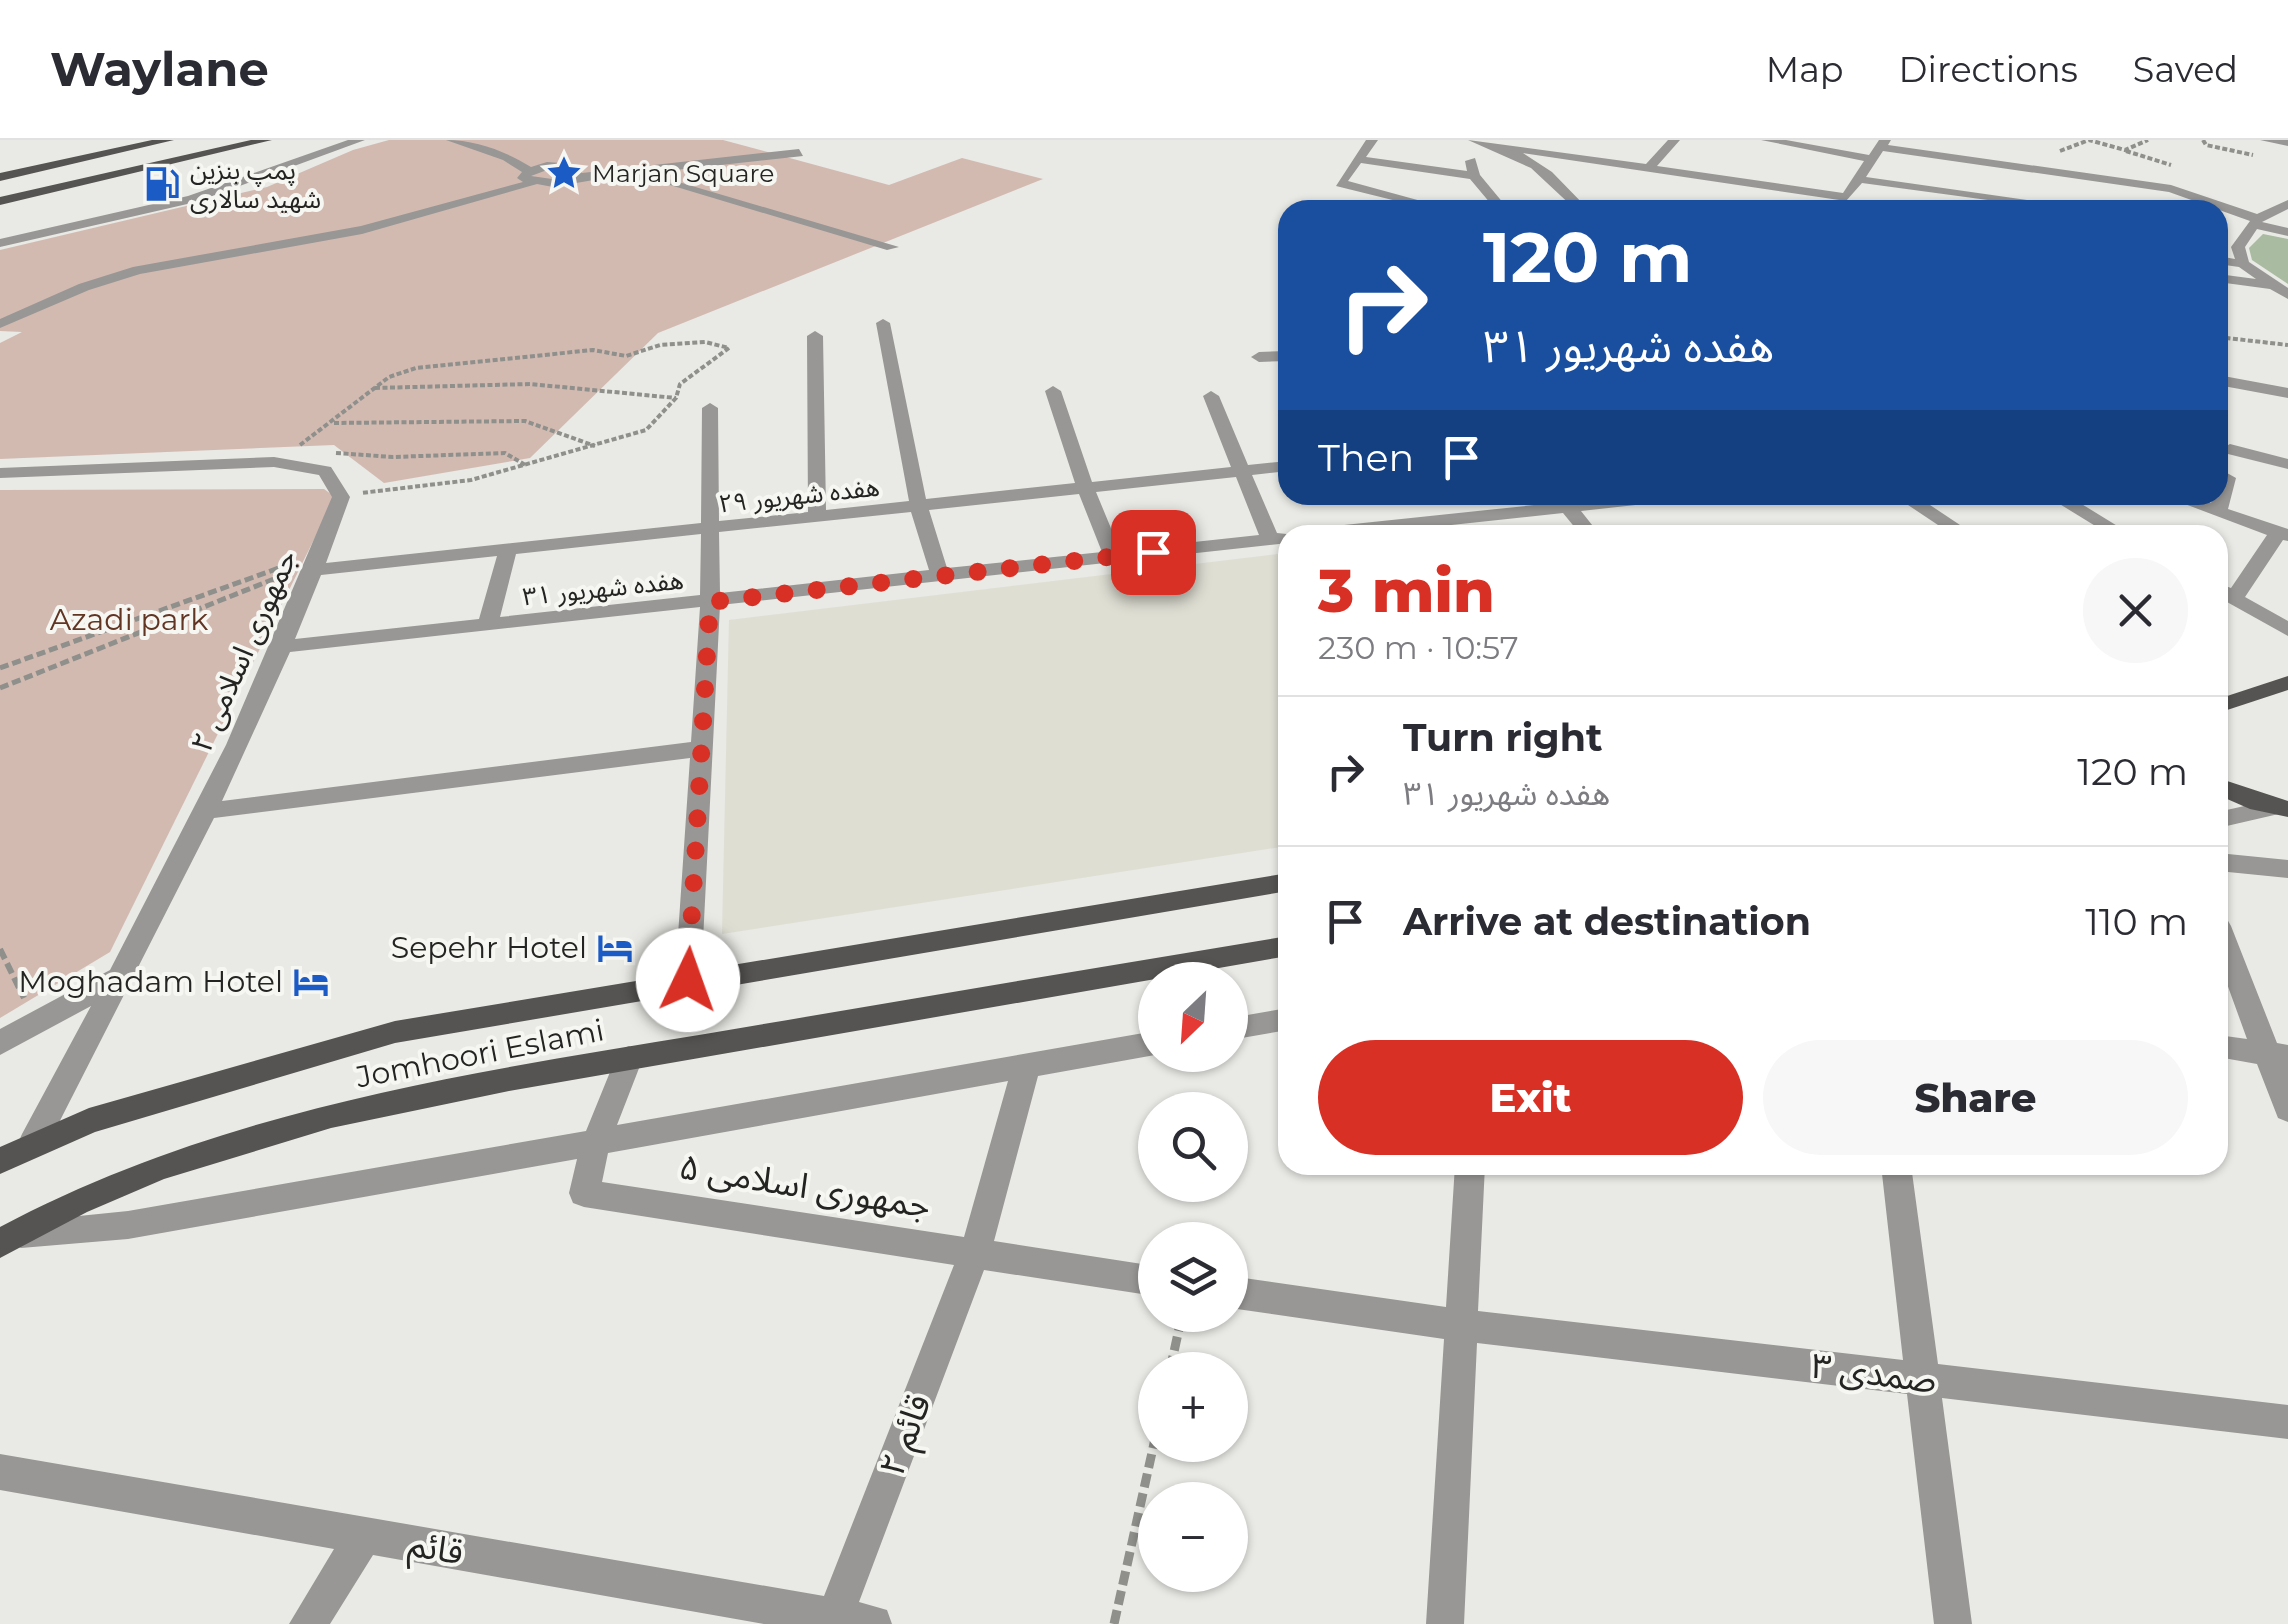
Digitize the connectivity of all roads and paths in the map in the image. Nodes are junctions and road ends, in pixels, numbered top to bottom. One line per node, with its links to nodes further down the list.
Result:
1 (168, 140): 24 (main road)
2 (266, 140): 28 (main road)
3 (358, 140): 39 (street)
4 (452, 140): 25 (street)
5 (1372, 140): 19 (street)
6 (1471, 140): 14 (street); 23 (street)
7 (1674, 140): 21 (street)
8 (1767, 140): 20 (street)
9 (2148, 140): 15 (path)
10 (2203, 140): 17 (path)
11 (2266, 140): 13 (street)
12 (1882, 143): 20 (street); 34 (street)
13 (2288, 143)
14 (1503, 147): 21 (street); 32 (street)
15 (2054, 152)
16 (799, 153): 22 (street)
17 (2272, 156): 18 (street)
18 (2288, 158)
19 (1356, 159): 23 (street); 29 (street)
20 (1871, 159): 26 (street)
21 (1650, 167): 26 (street)
22 (612, 174): 25 (street); 41 (street)
23 (1474, 176): 27 (street)
24 (0, 177)
25 (531, 177): 49 (street)
26 (1857, 178): 33 (street)
27 (1487, 194): 30 (street); 31 (street)
28 (0, 200)
29 (1408, 200)
30 (1476, 200)
31 (1493, 200)
32 (1574, 200)
33 (2017, 200)
34 (2198, 200)
35 (2288, 204): 37 (street)
36 (2228, 211): 37 (street)
37 (2258, 222): 38 (street); 42 (street)
38 (2288, 232)
39 (0, 243)
40 (2228, 244): 42 (street)
41 (892, 247)
42 (2238, 247): 44 (street)
43 (2228, 262): 44 (street)
44 (2243, 264): 46 (street)
45 (2228, 279): 46 (street)
46 (2268, 284): 47 (street)
47 (2288, 295)
48 (883, 323): 79 (street)
49 (0, 324)
50 (814, 336): 82 (street)
51 (2228, 339): 52 (path)
52 (2288, 345)
53 (1278, 356): 54 (street)
54 (1259, 357)
55 (2228, 382): 58 (street)
56 (374, 388): 60 (path); 60 (path); 62 (path)
57 (1053, 392): 72 (street)
58 (2288, 393)
59 (1211, 396): 70 (street)
60 (676, 398): 63 (path)
61 (710, 408): 87 (street)
62 (332, 424): 63 (path); 65 (path)
63 (596, 446): 68 (path)
64 (2230, 449): 67 (street)
65 (308, 450)
66 (322, 452): 68 (path)
67 (2288, 464)
68 (527, 466): 73 (path)
69 (1278, 467): 70 (street, هفده شهریور ۲۹)
70 (1241, 471): 72 (street, هفده شهریور ۲۹); 89 (street)
71 (0, 473): 73 (street)
72 (1086, 489): 79 (street, هفده شهریور ۲۹); 93 (street)
73 (341, 496): 95 (street, جمهوری اسلامی ۲)
74 (1594, 505): 80 (street)
75 (1918, 505): 85 (street)
76 (2071, 505): 86 (street)
77 (2198, 505): 81 (street)
78 (2220, 505): 81 (street)
79 (919, 508): 82 (street, هفده شهریور ۲۹); 96 (street)
80 (1568, 508): 83 (street); 84 (street)
81 (2218, 512): 88 (street)
82 (816, 518): 87 (street, هفده شهریور ۲۹)
83 (1403, 525)
84 (1582, 525)
85 (1950, 525)
86 (2106, 525)
87 (710, 530): 92 (street, هفده شهریور ۲۹); 99 (street)
88 (2283, 534): 97 (street)
89 (1278, 536)
90 (1278, 538): 93 (street, هفده شهریور ۳۱)
91 (288, 550): 94 (path)
92 (508, 550): 95 (street, هفده شهریور ۲۹); 100 (street)
93 (1114, 556): 96 (street, هفده شهریور ۳۱)
94 (280, 567): 103 (path); 105 (path)
95 (315, 570): 102 (street, جمهوری اسلامی ۲)
96 (940, 576): 99 (street, هفده شهریور ۳۱)
97 (2228, 592)
98 (2228, 595): 101 (street)
99 (710, 602): 100 (street, هفده شهریور ۳۱); 107 (street)
100 (488, 625): 102 (street, هفده شهریور ۳۱)
101 (2288, 630)
102 (281, 647): 110 (street, جمهوری اسلامی ۲)
103 (0, 668)
104 (2288, 683): 106 (main road)
105 (0, 688)
106 (2228, 703)
107 (698, 748): 110 (street); 119 (street)
108 (2228, 792): 109 (main road)
109 (2281, 808): 111 (street)
110 (206, 811): 118 (street, جمهوری اسلامی ۲)
111 (2228, 818)
112 (2228, 863): 113 (street)
113 (2288, 869)
114 (1278, 884): 119 (main road, Jomhoori Eslami)
115 (1278, 948): 127 (main road, Jomhoori Eslami)
116 (2228, 948): 126 (street)
117 (0, 950): 121 (path)
118 (118, 978): 121 (street); 131 (street, جمهوری اسلامی ۲)
119 (688, 980): 131 (main road, Jomhoori Eslami)
120 (1278, 1021): 122 (street)
121 (36, 1023): 123 (street)
122 (1248, 1026)
123 (0, 1043)
124 (1138, 1045): 128 (street)
125 (2228, 1048): 126 (street)
126 (2277, 1055): 129 (street)
127 (629, 1058): 130 (street, جمهوری اسلامی ۵); 135 (main road, Jomhoori Eslami)
128 (1027, 1066): 130 (street); 136 (street, قائم ۲)
129 (2288, 1109)
130 (596, 1142): 135 (street); 136 (street, جمهوری اسلامی ۵)
131 (33, 1143): 132 (main road, Jomhoori Eslami)
132 (0, 1161)
133 (1469, 1175): 139 (street)
134 (1897, 1175): 140 (street)
135 (7, 1238)
136 (975, 1252): 137 (street, جمهوری اسلامی ۵); 145 (street, قائم ۲)
137 (1138, 1278)
138 (1248, 1295): 139 (street)
139 (1461, 1325): 140 (street, صمدی ۳); 149 (street)
140 (1923, 1379): 141 (street, صمدی ۳); 150 (street)
141 (2288, 1422)
142 (1150, 1462): 148 (path)
143 (0, 1472): 144 (street, قائم)
144 (364, 1536): 145 (street, قائم); 146 (street)
145 (833, 1621): 147 (street, قائم)
146 (308, 1624)
147 (873, 1624)
148 (1114, 1624)
149 (1444, 1624)
150 (1953, 1624)

